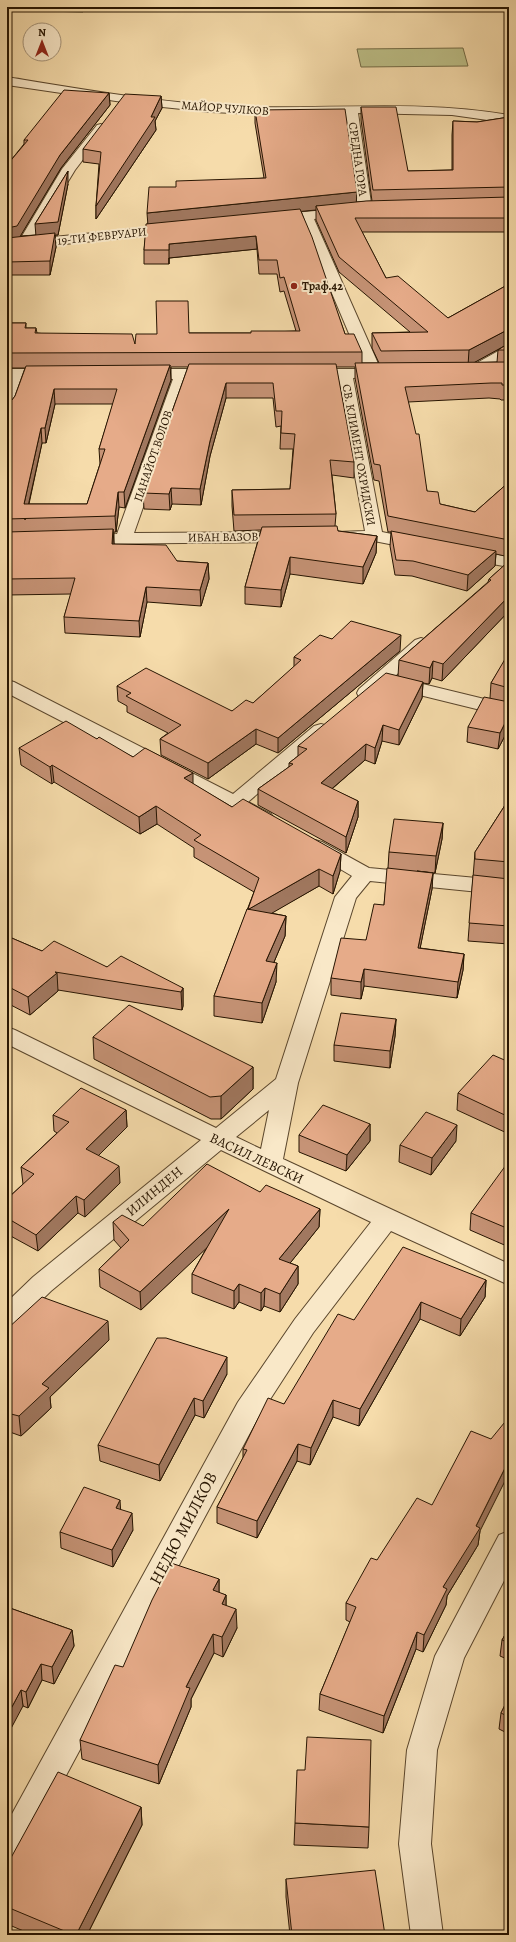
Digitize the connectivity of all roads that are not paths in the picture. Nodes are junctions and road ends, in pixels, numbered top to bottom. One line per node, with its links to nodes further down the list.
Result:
1 (7, 81): 2 (street, МАЙОР ЧУЛКОВ)
2 (123, 99): 3 (street, МАЙОР ЧУЛКОВ); 10 (street)
3 (351, 109): 4 (street, МАЙОР ЧУЛКОВ); 6 (street, СРЕДНА ГОРА)
4 (509, 119)
5 (381, 209): 6 (street)
6 (365, 210): 7 (street)
7 (306, 216): 8 (street); 15 (street)
8 (258, 221)
9 (188, 228): 10 (street, 19-ТИ ФЕВРУАРИ)
10 (23, 245): 11 (street, 19-ТИ ФЕВРУАРИ)
11 (7, 246)
12 (509, 350): 13 (street)
13 (500, 371)
14 (344, 373): 15 (street); 22 (street); 26 (street, СВ. КЛИМЕНТ ОХРИДСКИ)
15 (374, 373): 16 (street)
16 (396, 373)
17 (13, 374): 18 (street); 23 (street)
18 (66, 374)
19 (128, 374): 20 (street)
20 (182, 374): 21 (street); 27 (street, ПАНАЙОТ ВОЛОВ)
21 (228, 374)
22 (290, 374)
23 (7, 410)
24 (302, 536): 27 (street, ИВАН ВАЗОВ)
25 (326, 536): 26 (street)
26 (374, 536): 29 (street)
27 (124, 538): 28 (street, ИВАН ВАЗОВ)
28 (69, 540)
29 (505, 567)
30 (434, 633): 31 (street)
31 (381, 680): 34 (street); 36 (street)
32 (7, 686): 33 (street)
33 (25, 696): 35 (street); 38 (street)
34 (351, 705)
35 (7, 706)
36 (509, 711)
37 (332, 721): 38 (street)
38 (235, 802): 39 (street)
39 (364, 874): 40 (street); 42 (street)
40 (509, 888)
41 (7, 1035): 43 (street, ВАСИЛ ЛЕВСКИ)
42 (286, 1083): 43 (street, ИЛИНДЕН); 44 (street)
43 (217, 1139): 44 (street, ВАСИЛ ЛЕВСКИ); 47 (street, ИЛИНДЕН)
44 (270, 1163): 45 (street, ВАСИЛ ЛЕВСКИ)
45 (386, 1220): 46 (street, ВАСИЛ ЛЕВСКИ); 49 (street, НЕДЮ МИЛКОВ)
46 (509, 1275)
47 (7, 1318)
48 (509, 1543): 50 (street)
49 (7, 1854)
50 (427, 1935)

